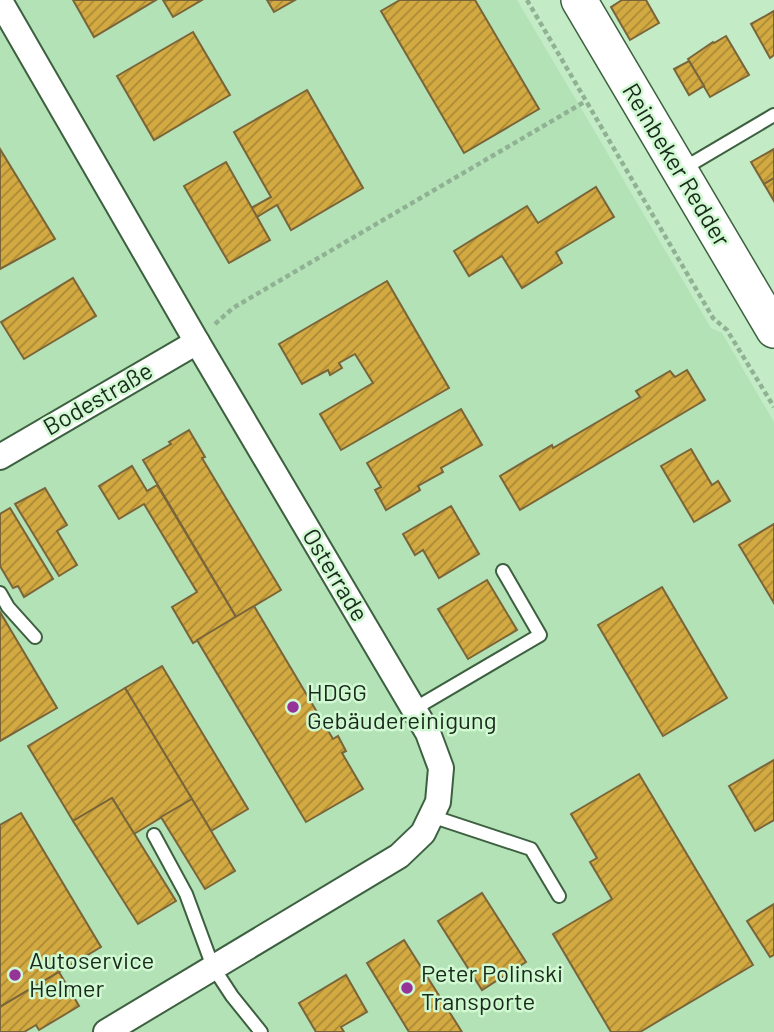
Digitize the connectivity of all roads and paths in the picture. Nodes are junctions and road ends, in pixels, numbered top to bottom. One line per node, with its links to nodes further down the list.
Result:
1 (527, 0): 4 (path)
2 (579, 0): 6 (main road, Reinbeker Redder)
3 (0, 1): 8 (street, Osterrade)
4 (586, 101): 8 (path); 9 (path)
5 (774, 115): 6 (lane)
6 (680, 171): 7 (main road, Reinbeker Redder)
7 (774, 330)
8 (197, 342): 10 (street, Bodestraße); 14 (street, Osterrade)
9 (774, 407)
10 (0, 457)
11 (503, 571): 14 (lane)
12 (0, 593): 13 (lane)
13 (35, 637)
14 (414, 709): 15 (street, Osterrade)
15 (431, 816): 17 (lane); 18 (street, Osterrade)
16 (154, 835): 18 (lane)
17 (559, 896)
18 (213, 967): 19 (street, Osterrade); 20 (lane)
19 (106, 1032)
20 (261, 1032)

